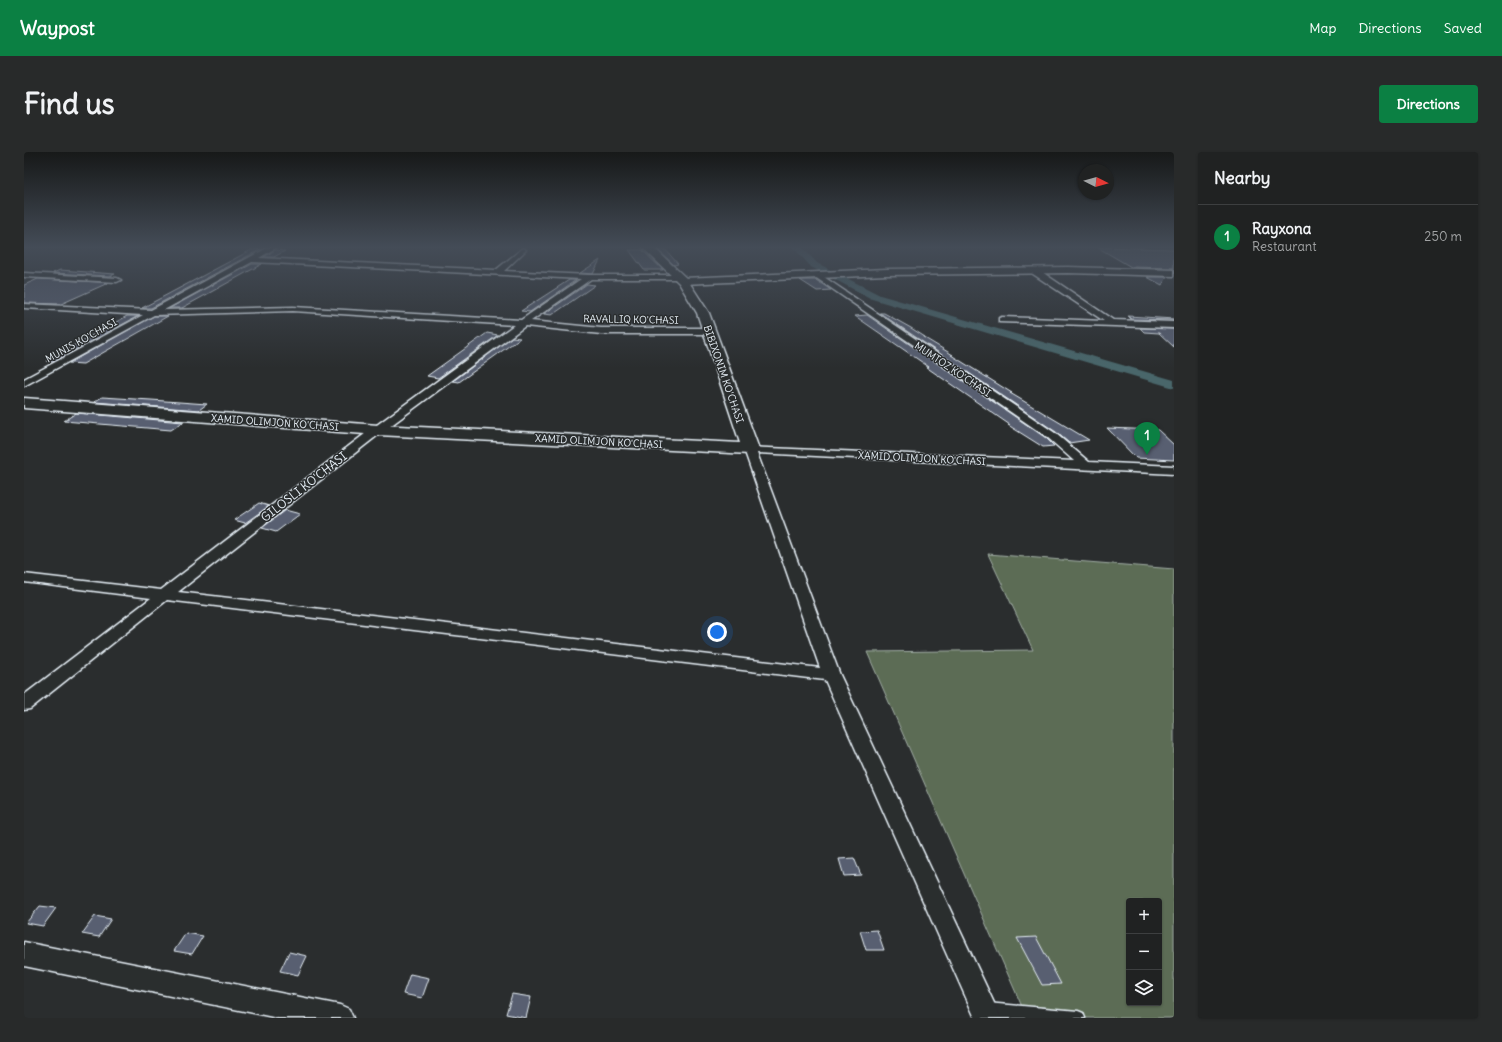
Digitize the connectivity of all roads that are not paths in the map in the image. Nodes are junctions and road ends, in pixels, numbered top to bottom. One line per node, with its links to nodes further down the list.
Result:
1 (202, 287): 7 (street, MUNIS KO'CHASI)
2 (574, 287): 10 (street, GILOSLI KO'CHASI)
3 (686, 287): 12 (main road, BIBIXONIM KO'CHASI)
4 (836, 287): 17 (street, MUMTOZ KO'CHASI)
5 (1059, 287): 9 (street)
6 (24, 306): 7 (street, RAVALLIQ KO'CHASI)
7 (154, 313): 10 (street, RAVALLIQ KO'CHASI); 13 (street, MUNIS KO'CHASI)
8 (1002, 320): 9 (street)
9 (1111, 322): 11 (street)
10 (522, 323): 12 (street, RAVALLIQ KO'CHASI); 15 (street, GILOSLI KO'CHASI)
11 (1173, 327)
12 (710, 331): 16 (main road, BIBIXONIM KO'CHASI)
13 (24, 383)
14 (24, 403): 15 (main road, XAMID OLIMJON KO'CHASI)
15 (378, 430): 16 (main road, XAMID OLIMJON KO'CHASI); 20 (street, GILOSLI KO'CHASI)
16 (750, 449): 17 (street, XAMID OLIMJON KO'CHASI); 21 (street)
17 (1086, 466): 18 (street, XAMID OLIMJON KO'CHASI)
18 (1174, 470)
19 (24, 578): 20 (street)
20 (166, 594): 21 (street); 22 (street, GILOSLI KO'CHASI)
21 (831, 676): 24 (street)
22 (24, 704)
23 (24, 954): 25 (street)
24 (986, 1014): 26 (lane)
25 (340, 1018)
26 (1078, 1018)

